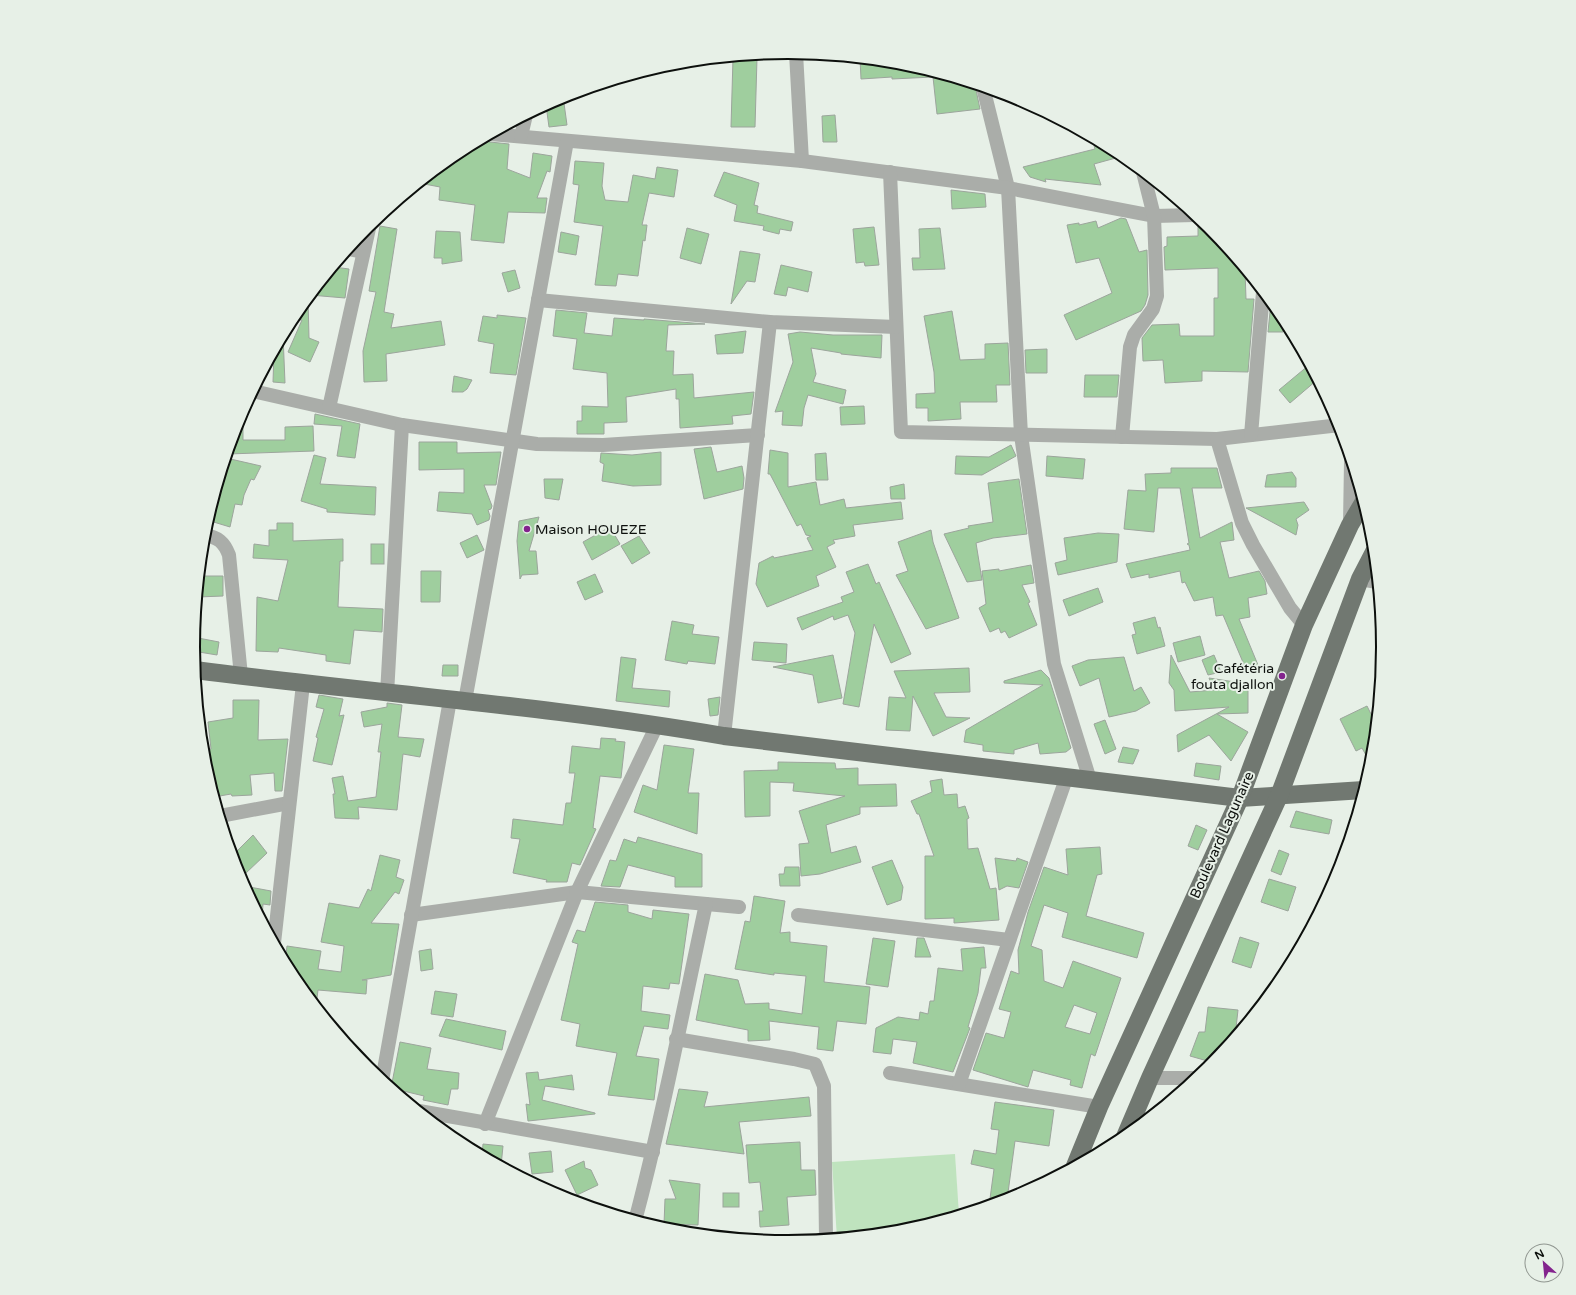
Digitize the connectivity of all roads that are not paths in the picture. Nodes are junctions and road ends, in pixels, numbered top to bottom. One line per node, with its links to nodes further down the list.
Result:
1 (796, 59): 7 (street)
2 (984, 93): 10 (street)
3 (524, 122): 5 (street)
4 (500, 135): 5 (street)
5 (521, 136): 6 (street)
6 (568, 141): 7 (street); 16 (street)
7 (802, 161): 8 (street)
8 (890, 172): 10 (street); 19 (street)
9 (1145, 180): 12 (street)
10 (1008, 188): 12 (street); 25 (street)
11 (1187, 215): 12 (street)
12 (1154, 216): 27 (street)
13 (367, 236): 15 (street)
14 (354, 250): 15 (street)
15 (364, 252): 21 (street)
16 (538, 300): 18 (street); 29 (street)
17 (1262, 300): 26 (street)
18 (770, 322): 19 (street); 24 (street)
19 (896, 326): 25 (street)
20 (258, 392): 21 (street)
21 (329, 408): 22 (street)
22 (402, 425): 29 (street); 40 (street)
23 (1333, 426): 26 (street)
24 (758, 435): 29 (street); 43 (street)
25 (1021, 435): 27 (street); 45 (street)
26 (1250, 435): 28 (street)
27 (1122, 437): 28 (street)
28 (1217, 439): 36 (street)
29 (513, 442): 41 (street)
30 (1351, 477): 32 (street)
31 (1360, 510): 32 (main road, Boulevard Lagunaire)
32 (1350, 525): 36 (main road, Boulevard Lagunaire)
33 (210, 536): 38 (street)
34 (1371, 568): 35 (main road)
35 (1368, 581): 47 (main road)
36 (1304, 625): 48 (main road, Boulevard Lagunaire)
37 (201, 671): 38 (main road)
38 (241, 676): 39 (main road)
39 (303, 684): 40 (main road); 49 (street)
40 (387, 694): 41 (main road)
41 (458, 700): 42 (main road); 54 (street)
42 (657, 724): 43 (main road); 51 (street)
43 (724, 736): 44 (main road)
44 (1067, 776): 45 (main road); 57 (street)
45 (1090, 780): 48 (main road)
46 (1358, 790): 47 (main road)
47 (1279, 796): 48 (main road); 61 (main road)
48 (1240, 798): 64 (main road, Boulevard Lagunaire)
49 (290, 803): 50 (street); 56 (street)
50 (225, 815)
51 (577, 892): 52 (street); 54 (street); 66 (street)
52 (706, 904): 53 (street); 58 (street)
53 (739, 907)
54 (411, 915): 60 (street)
55 (798, 916): 57 (street)
56 (275, 936)
57 (1009, 940): 63 (street)
58 (676, 1039): 68 (street); 71 (street)
59 (890, 1073): 63 (street)
60 (383, 1074)
61 (1150, 1078): 62 (street); 67 (main road)
62 (1189, 1078)
63 (958, 1084): 64 (street)
64 (1100, 1107): 69 (main road, Boulevard Lagunaire)
65 (429, 1113): 66 (street)
66 (485, 1124): 68 (street)
67 (1129, 1126)
68 (653, 1152): 70 (street)
69 (1078, 1159)
70 (636, 1216)
71 (826, 1235)

